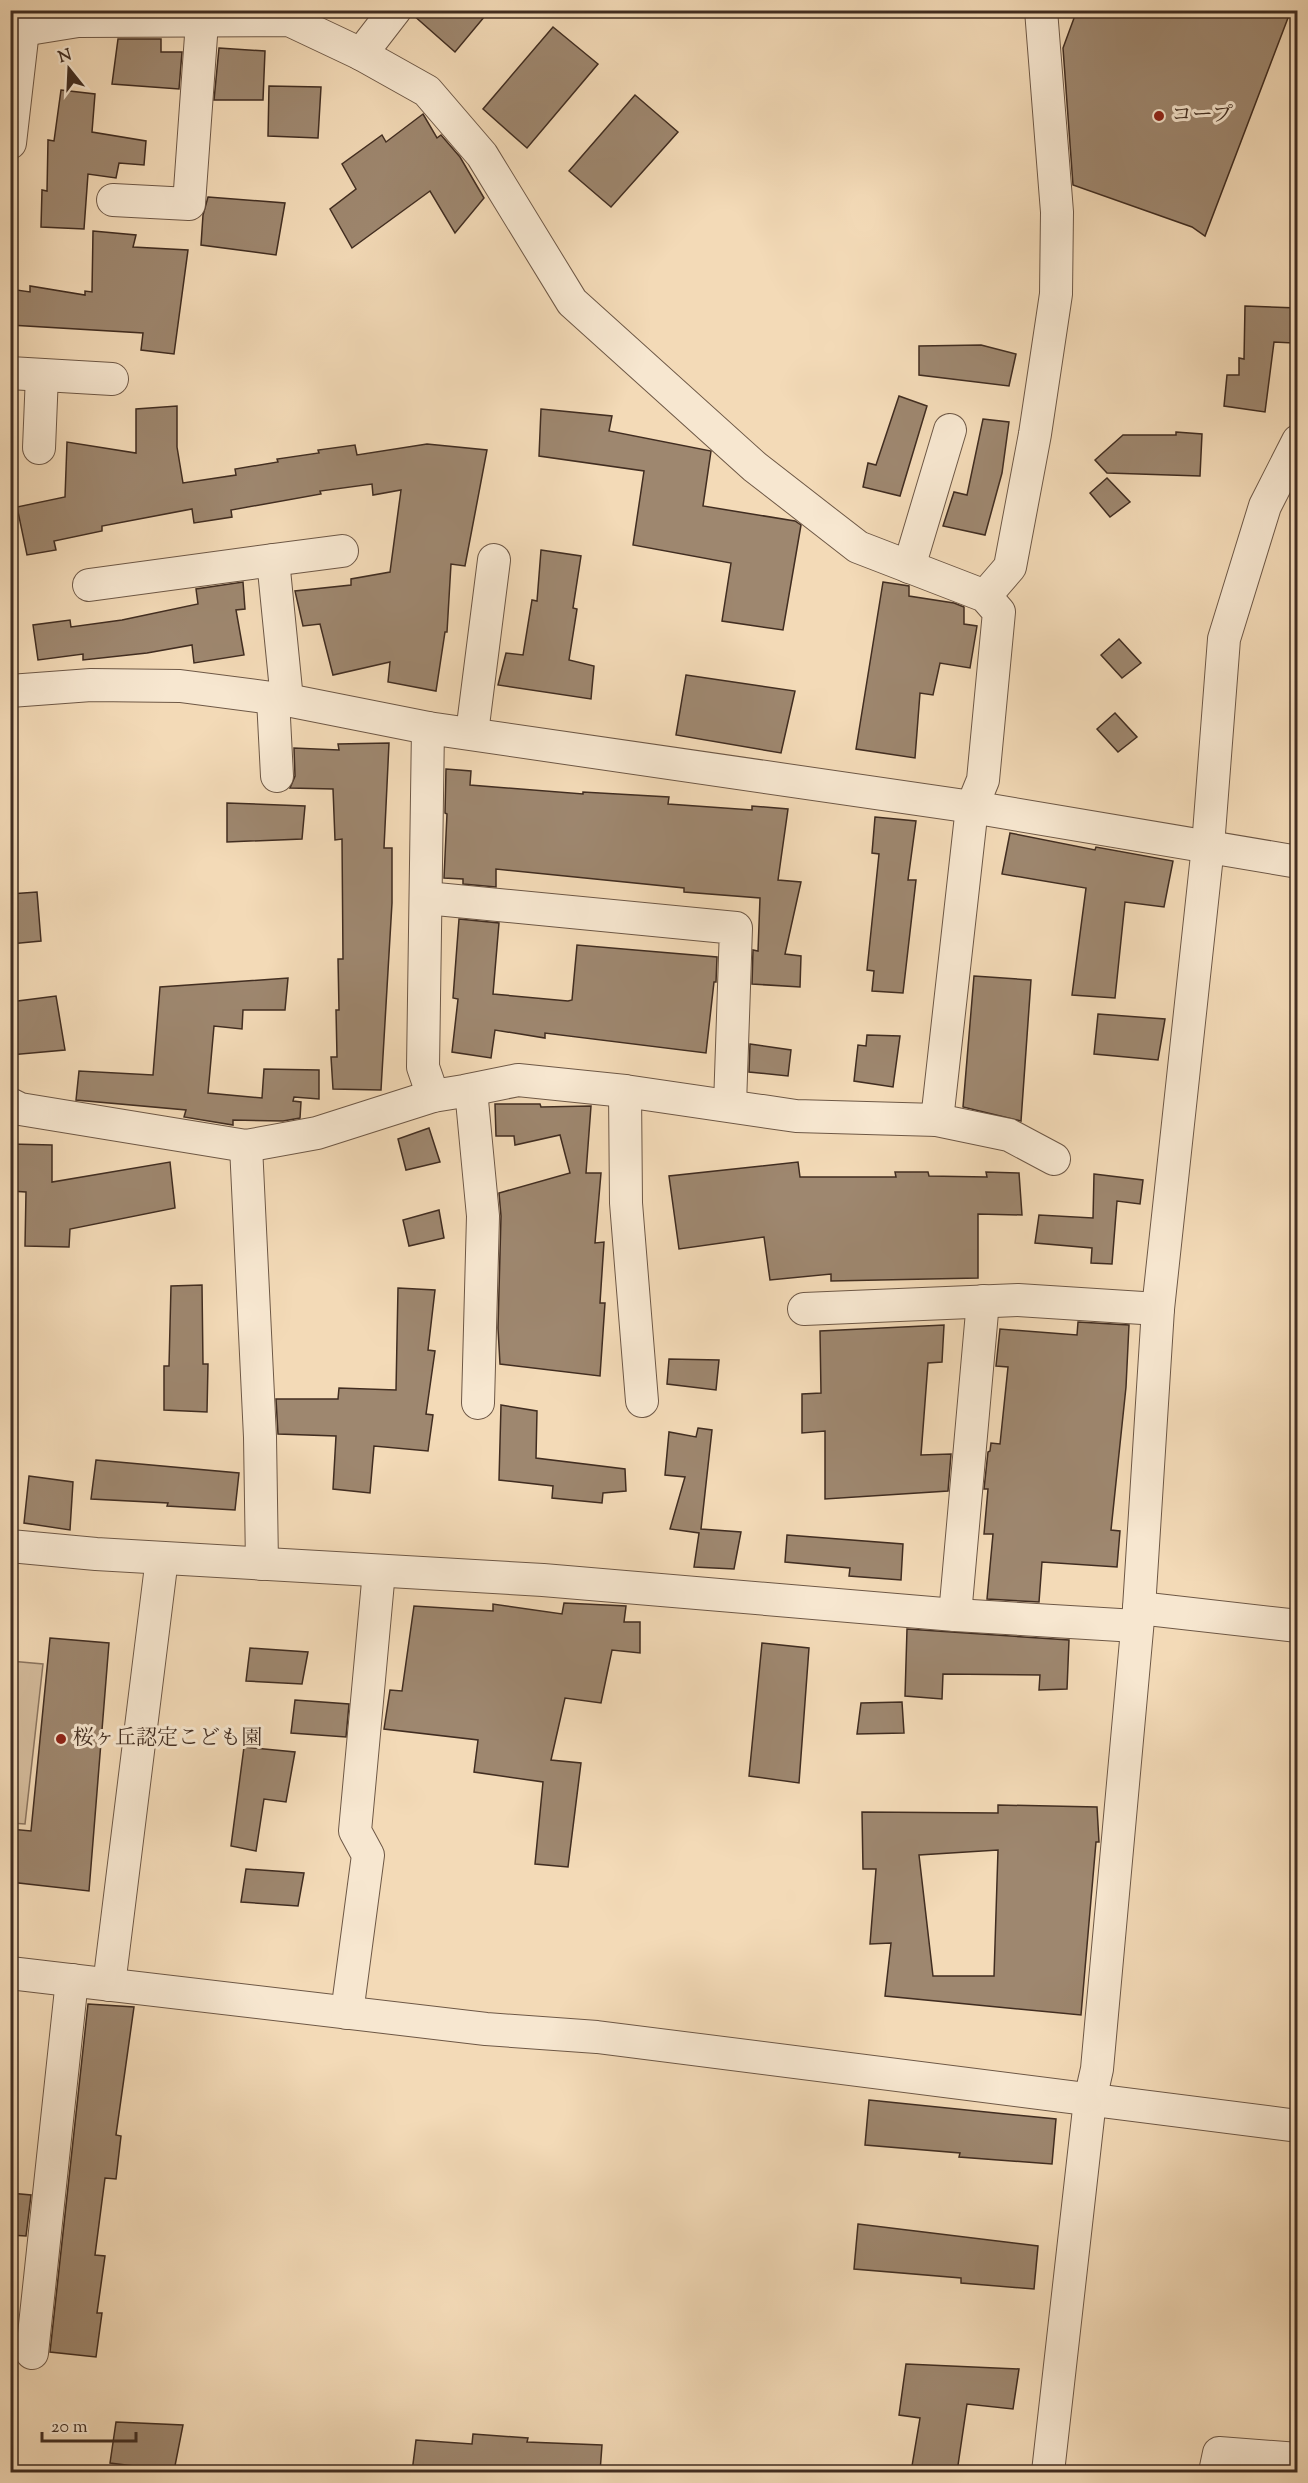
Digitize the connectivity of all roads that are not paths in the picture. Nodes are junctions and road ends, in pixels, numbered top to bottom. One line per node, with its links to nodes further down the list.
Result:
1 (394, 10): 5 (street)
2 (1041, 10): 19 (street)
3 (202, 22): 4 (street); 5 (street); 7 (street)
4 (17, 31): 6 (street)
5 (361, 54): 17 (street)
6 (10, 143)
7 (113, 200)
8 (10, 373): 9 (street)
9 (42, 375): 10 (street); 13 (street)
10 (112, 379)
11 (950, 430): 17 (street)
12 (1298, 441): 26 (street)
13 (39, 448)
14 (342, 550): 15 (street)
15 (273, 560): 18 (street); 21 (street)
16 (494, 560): 23 (street)
17 (909, 567): 19 (street)
18 (89, 585)
19 (985, 596): 25 (street)
20 (10, 691): 21 (street)
21 (280, 699): 22 (street); 24 (street)
22 (428, 728): 23 (street); 28 (street)
23 (471, 733): 25 (street)
24 (276, 776)
25 (972, 807): 26 (street); 34 (street)
26 (1208, 846): 27 (street); 39 (street)
27 (1298, 862)
28 (426, 898): 31 (street); 33 (street)
29 (471, 1090): 30 (street); 31 (street); 41 (street)
30 (625, 1091): 33 (street); 40 (street)
31 (433, 1096): 35 (street)
32 (10, 1104): 35 (street)
33 (730, 1105): 34 (street)
34 (937, 1120): 36 (street)
35 (246, 1146): 44 (street)
36 (1054, 1159)
37 (983, 1301): 38 (street); 39 (street); 46 (street)
38 (804, 1309)
39 (1158, 1309): 47 (street)
40 (642, 1401)
41 (478, 1403)
42 (10, 1546): 43 (street)
43 (162, 1558): 44 (street); 51 (street)
44 (262, 1564): 45 (street)
45 (379, 1571): 46 (street); 52 (street)
46 (956, 1615): 47 (street)
47 (1137, 1617): 48 (street); 53 (street)
48 (1298, 1626)
49 (10, 1972): 50 (street)
50 (72, 1980): 51 (street); 55 (street)
51 (109, 1985): 52 (street)
52 (347, 2013): 53 (street)
53 (1090, 2100): 54 (street); 57 (street)
54 (1298, 2126)
55 (32, 2353)
56 (1298, 2459): 58 (street)
57 (1048, 2472)
58 (1215, 2472)

